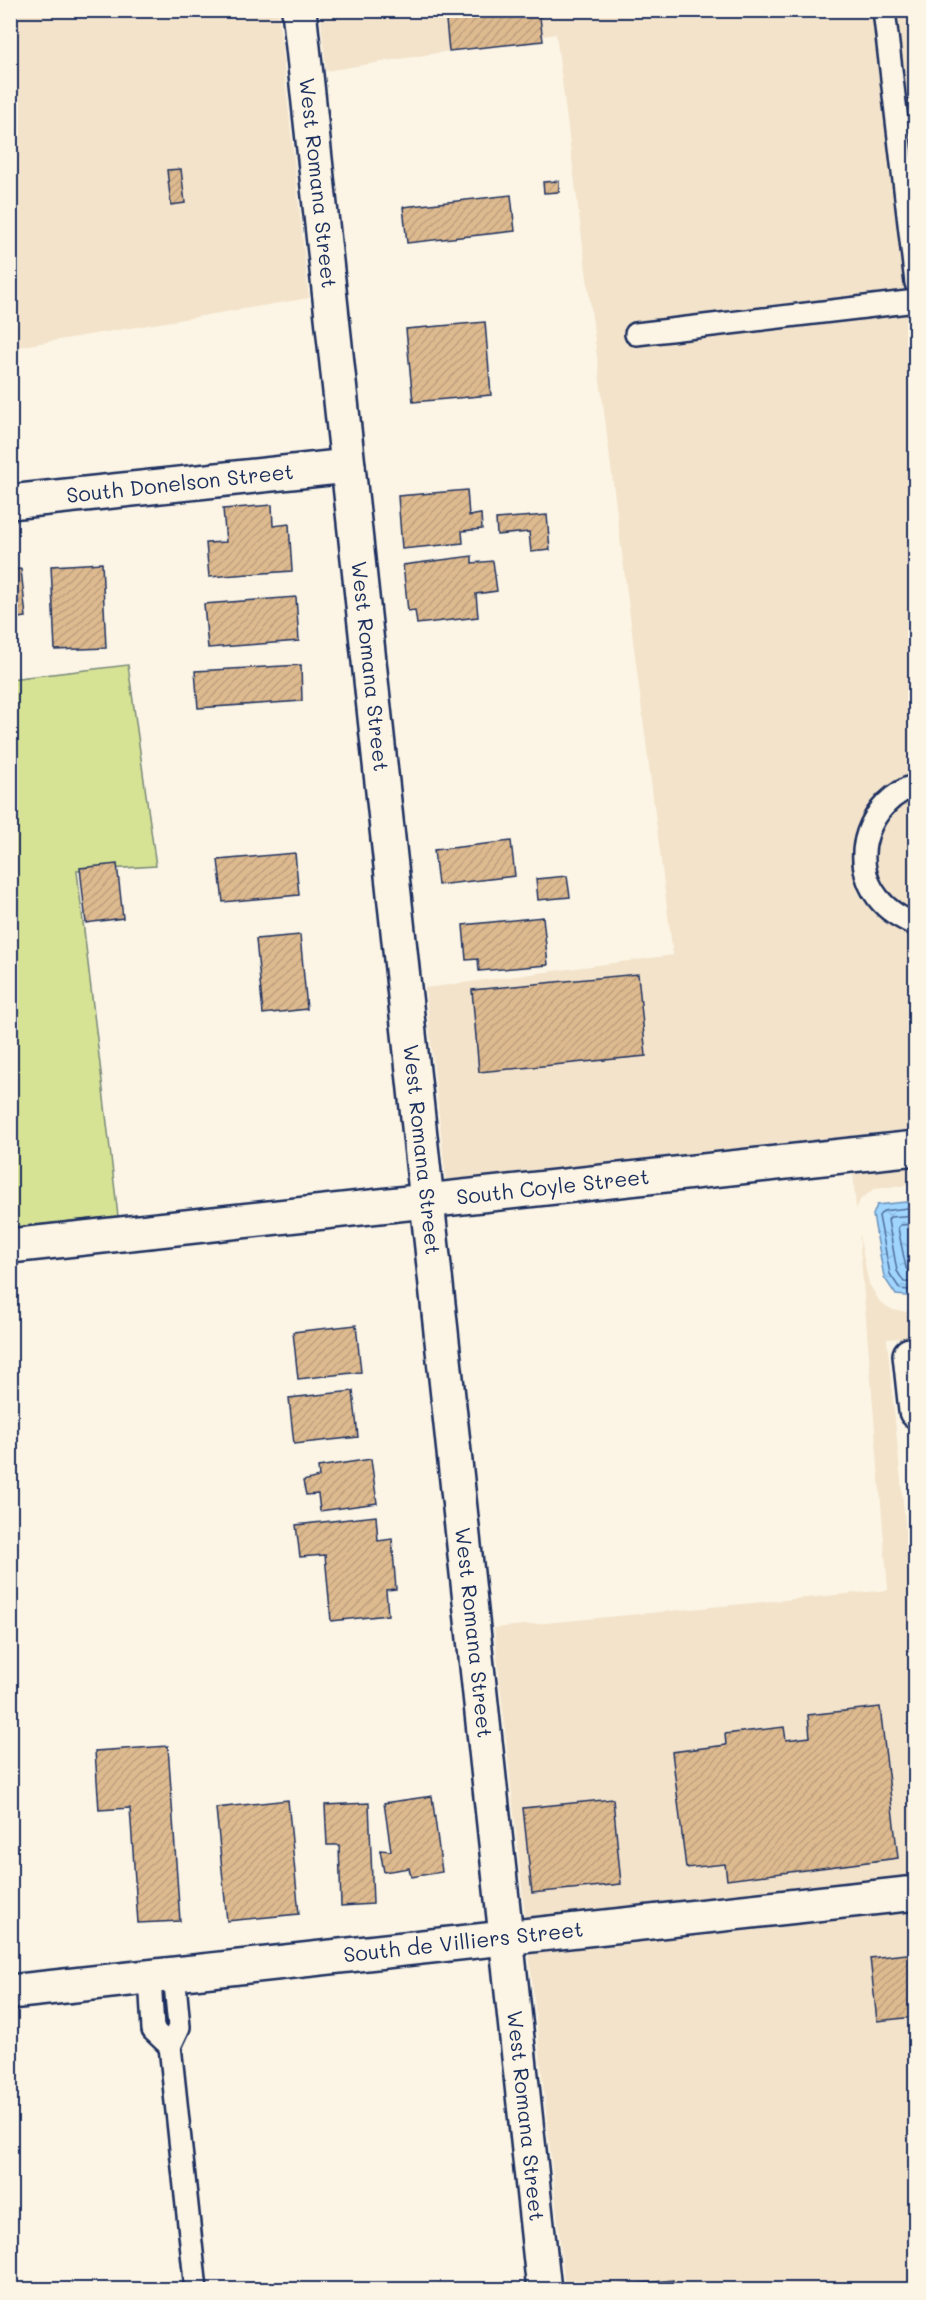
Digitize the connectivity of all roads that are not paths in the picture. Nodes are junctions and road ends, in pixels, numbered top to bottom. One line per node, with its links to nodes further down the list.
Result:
1 (299, 10): 6 (street, West Romana Street)
2 (884, 10): 3 (lane)
3 (915, 283)
4 (915, 301): 5 (lane)
5 (636, 334)
6 (348, 466): 7 (street, South Donelson Street); 11 (street, West Romana Street)
7 (10, 502)
8 (915, 785): 9 (lane)
9 (915, 925)
10 (915, 1148): 11 (street, South Coyle Street)
11 (427, 1201): 12 (street, South Coyle Street); 16 (street, West Romana Street)
12 (10, 1246)
13 (910, 1355): 14 (street)
14 (915, 1412)
15 (915, 1893): 16 (street, South de Villiers Street)
16 (506, 1937): 17 (street, South de Villiers Street); 20 (street, West Romana Street)
17 (162, 1975): 18 (street, South de Villiers Street); 19 (lane)
18 (10, 1992)
19 (196, 2289)
20 (544, 2289)

